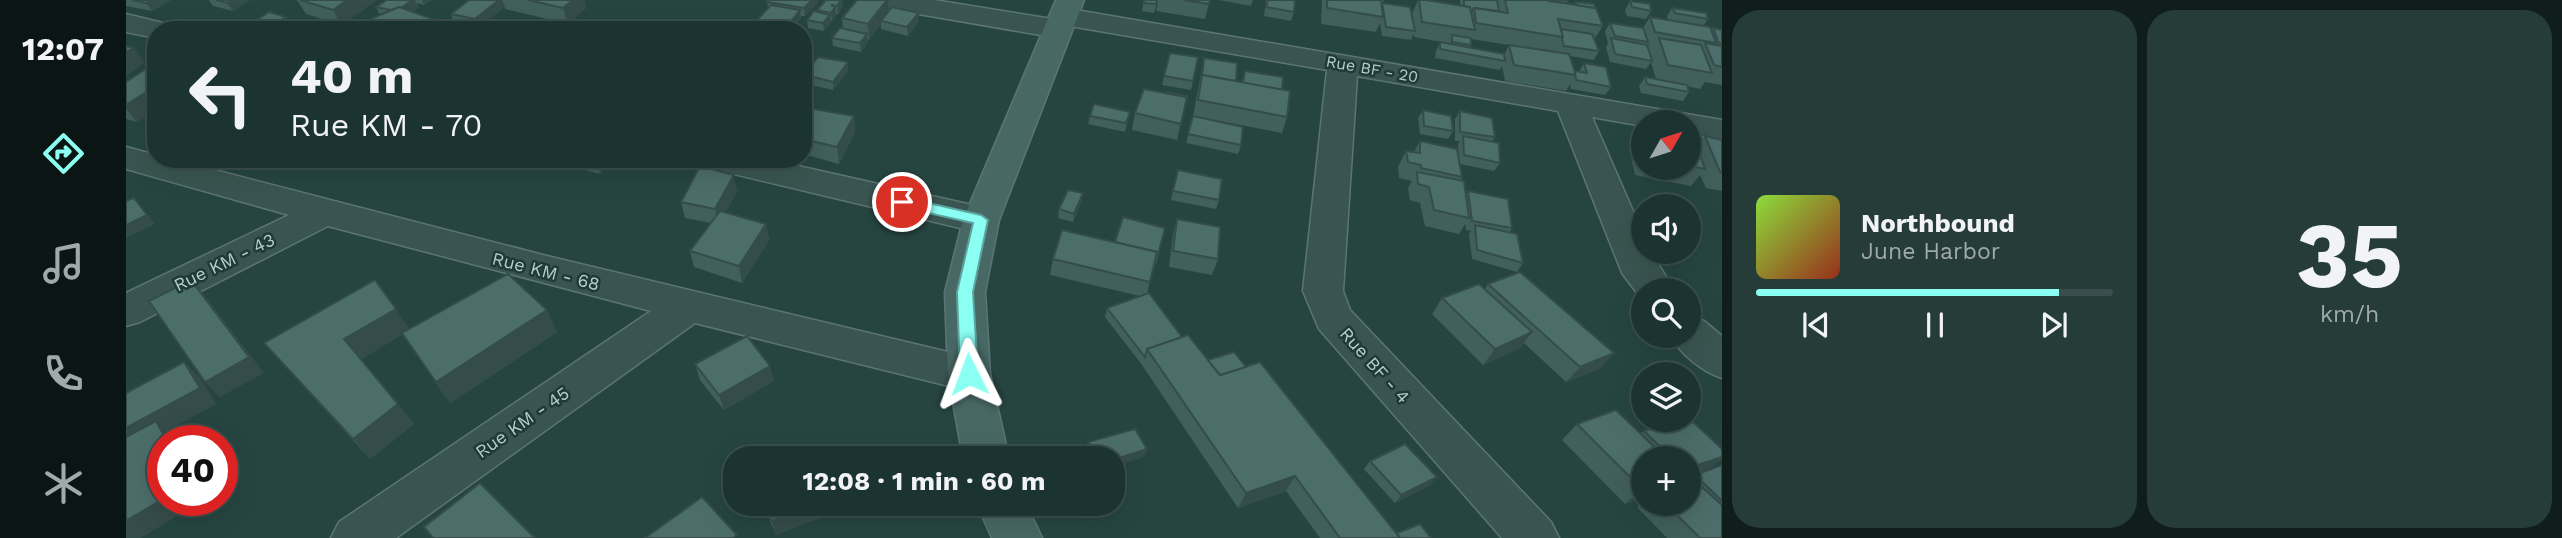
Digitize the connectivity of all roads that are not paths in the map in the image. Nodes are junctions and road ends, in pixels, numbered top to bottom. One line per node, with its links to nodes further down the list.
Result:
1 (884, 0): 2 (street, Rue BF - 20)
2 (1064, 15): 5 (street, Rue BF - 20); 15 (street)
3 (126, 23): 4 (street)
4 (147, 28)
5 (1343, 64): 6 (street, Rue BF - 20); 26 (street, Rue BF - 4)
6 (1571, 104): 7 (street, Rue BF - 20); 16 (street)
7 (1631, 114)
8 (1701, 126): 9 (street)
9 (1722, 130)
10 (126, 158): 11 (street, Rue KM - 68)
11 (147, 164)
12 (162, 168): 14 (street, Rue KM - 68)
13 (757, 168): 15 (street)
14 (323, 213): 17 (street, Rue KM - 68); 18 (street, Rue KM - 43)
15 (981, 220): 21 (street)
16 (1645, 278)
17 (688, 307): 21 (street, Rue KM - 68); 24 (street, Rue KM - 45)
18 (126, 311)
19 (1701, 343): 20 (street)
20 (1722, 361)
21 (969, 374): 22 (street)
22 (984, 446)
23 (1007, 516): 25 (street)
24 (356, 538)
25 (1017, 538)
26 (1534, 538)

